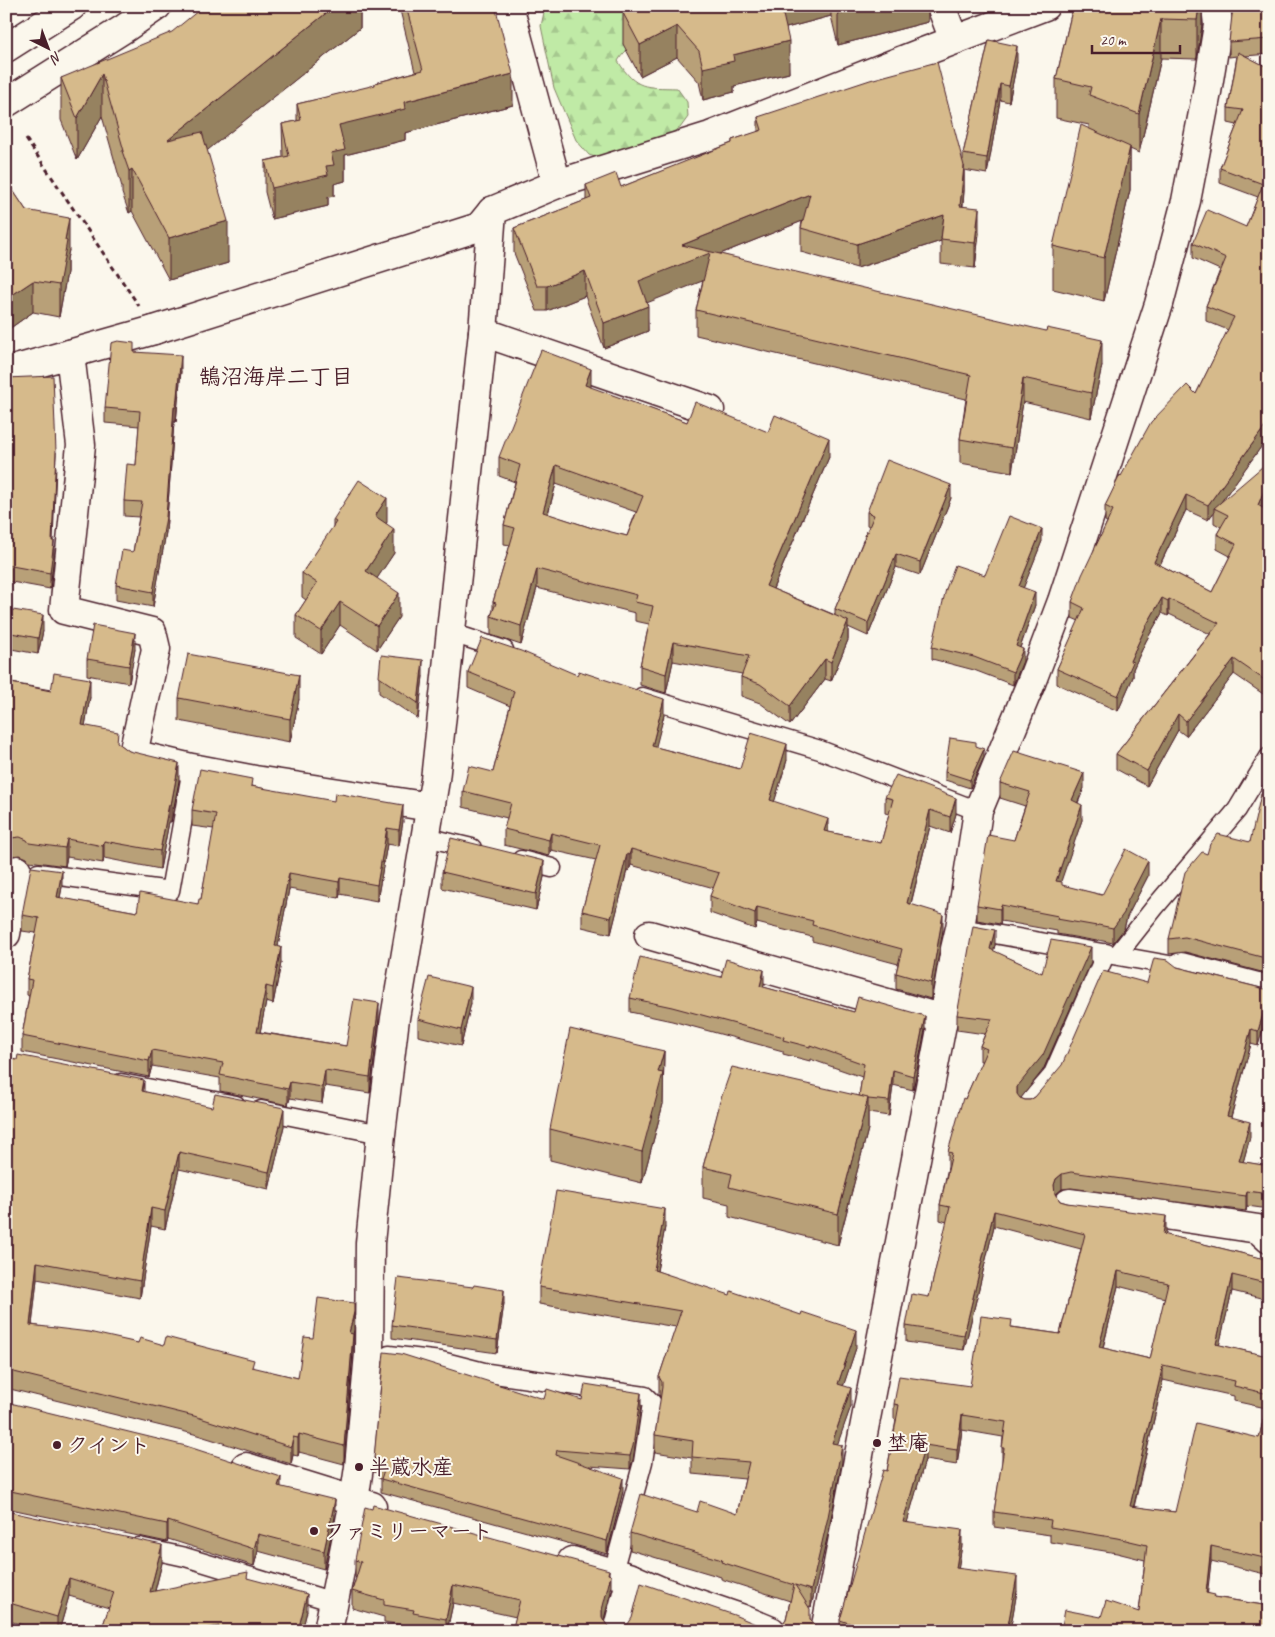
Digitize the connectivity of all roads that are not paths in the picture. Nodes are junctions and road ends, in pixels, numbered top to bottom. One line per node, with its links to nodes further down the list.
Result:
1 (72, 6): 8 (main road)
2 (157, 6): 9 (main road)
3 (509, 6): 10 (main road)
4 (941, 6): 7 (main road)
5 (1044, 6): 7 (main road)
6 (1216, 6): 22 (main road)
7 (954, 40): 10 (main road)
8 (6, 48)
9 (10, 100)
10 (558, 184): 11 (main road)
11 (492, 211): 12 (main road); 13 (main road)
12 (482, 332): 15 (main road); 16 (main road)
13 (70, 354): 14 (main road); 20 (main road)
14 (6, 372)
15 (710, 410)
16 (449, 632): 17 (lane); 21 (main road)
17 (523, 657)
18 (625, 691): 22 (lane)
19 (1269, 757): 31 (lane)
20 (192, 768): 21 (main road); 27 (lane)
21 (431, 807): 23 (main road)
22 (978, 810): 28 (main road)
23 (426, 837): 24 (lane); 37 (main road)
24 (484, 851)
25 (504, 856): 26 (lane)
26 (552, 868)
27 (18, 870): 29 (main road)
28 (960, 928): 31 (lane); 34 (main road)
29 (6, 934)
30 (649, 935): 34 (main road)
31 (1112, 954): 32 (lane); 36 (lane)
32 (1181, 967): 33 (main road)
33 (1269, 990)
34 (943, 1019): 51 (main road)
35 (102, 1079): 37 (lane)
36 (1026, 1105)
37 (381, 1134): 40 (main road)
38 (1070, 1203): 39 (main road)
39 (1269, 1239)
40 (369, 1353): 42 (main road); 46 (lane)
41 (226, 1461): 42 (main road)
42 (354, 1501): 43 (main road); 47 (main road)
43 (392, 1512)
44 (122, 1543): 47 (lane)
45 (546, 1554): 46 (main road)
46 (622, 1575): 49 (main road); 50 (main road)
47 (334, 1602): 48 (main road)
48 (328, 1631)
49 (617, 1631)
50 (771, 1631)
51 (825, 1631)

